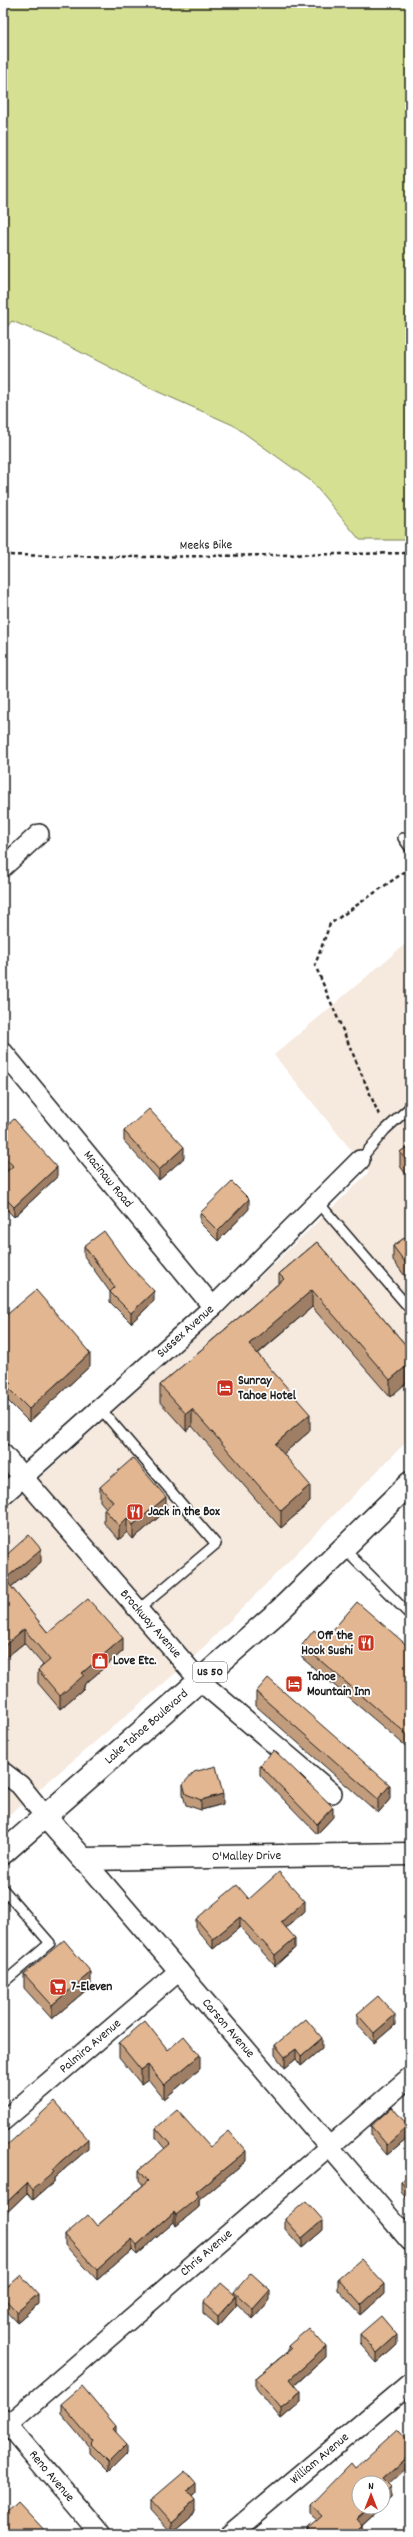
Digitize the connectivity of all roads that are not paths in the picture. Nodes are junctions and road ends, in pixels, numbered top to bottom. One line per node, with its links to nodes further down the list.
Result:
1 (39, 834): 4 (street)
2 (403, 838): 3 (lane)
3 (410, 848)
4 (3, 867)
5 (3, 1052): 9 (street, Macinaw Road)
6 (410, 1107): 7 (lane)
7 (360, 1160): 8 (street, Sussex Avenue)
8 (318, 1202): 9 (street, Sussex Avenue); 10 (lane)
9 (213, 1307): 11 (street, Sussex Avenue)
10 (410, 1310)
11 (100, 1408): 13 (street, Sussex Avenue); 17 (lane)
12 (3, 1454): 13 (street, Brockway Avenue)
13 (22, 1478): 15 (street, Sussex Avenue); 17 (street, Brockway Avenue)
14 (410, 1483): 16 (main road, Lake Tahoe Boulevard / US 50)
15 (3, 1495)
16 (344, 1550): 18 (lane); 19 (main road, Lake Tahoe Boulevard / US 50)
17 (138, 1610): 19 (street, Brockway Avenue)
18 (410, 1615)
19 (200, 1681): 21 (street, Brockway Avenue); 22 (main road, Lake Tahoe Boulevard / US 50)
20 (3, 1772): 22 (street)
21 (332, 1792)
22 (45, 1816): 23 (main road, Lake Tahoe Boulevard / US 50); 25 (main road, Carson Avenue)
23 (3, 1853)
24 (410, 1854): 25 (main road, O'Malley Drive)
25 (83, 1859): 27 (street, Carson Avenue)
26 (3, 1889): 28 (lane)
27 (179, 1971): 30 (street, Palmira Avenue); 31 (street, Carson Avenue)
28 (3, 1983)
29 (410, 2077): 31 (street, Chris Avenue)
30 (3, 2121)
31 (328, 2146): 32 (street, Carson Avenue); 34 (street, Chris Avenue)
32 (410, 2242)
33 (410, 2383): 36 (street, William Avenue)
34 (5, 2424): 35 (street, Reno Avenue)
35 (100, 2534)
36 (230, 2534)

